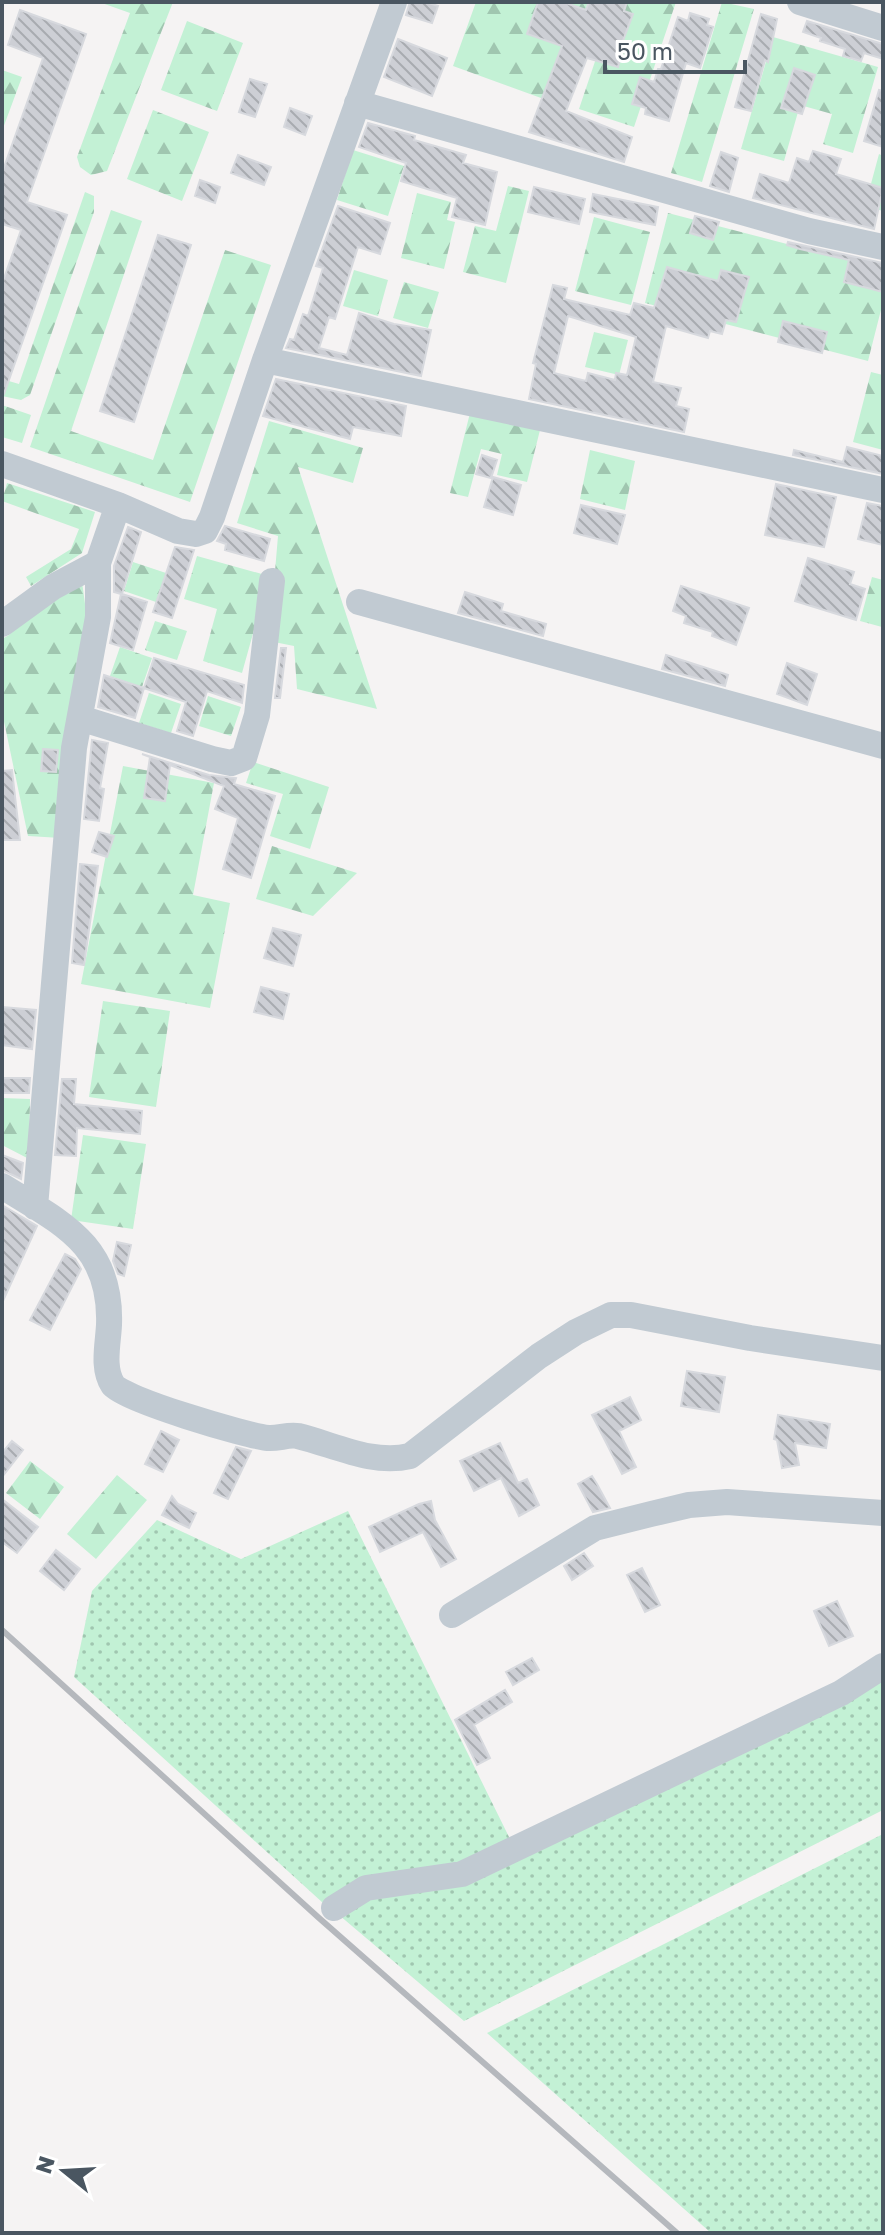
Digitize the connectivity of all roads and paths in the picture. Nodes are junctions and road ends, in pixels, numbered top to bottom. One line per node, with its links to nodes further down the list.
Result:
1 (394, 2): 4 (street)
2 (800, 2): 3 (street)
3 (883, 28)
4 (357, 103): 5 (street); 6 (street)
5 (883, 247)
6 (265, 360): 8 (street); 9 (street)
7 (2, 464): 9 (street)
8 (883, 490)
9 (118, 505): 10 (street)
10 (98, 563): 13 (street); 14 (street)
11 (272, 581): 14 (street)
12 (359, 602): 15 (street)
13 (2, 624)
14 (80, 718): 17 (street)
15 (883, 746)
16 (2, 1186): 17 (street)
17 (35, 1207): 18 (street)
18 (883, 1358)
19 (883, 1513): 20 (street)
20 (452, 1615)
21 (883, 1666): 22 (street)
22 (334, 1908)

